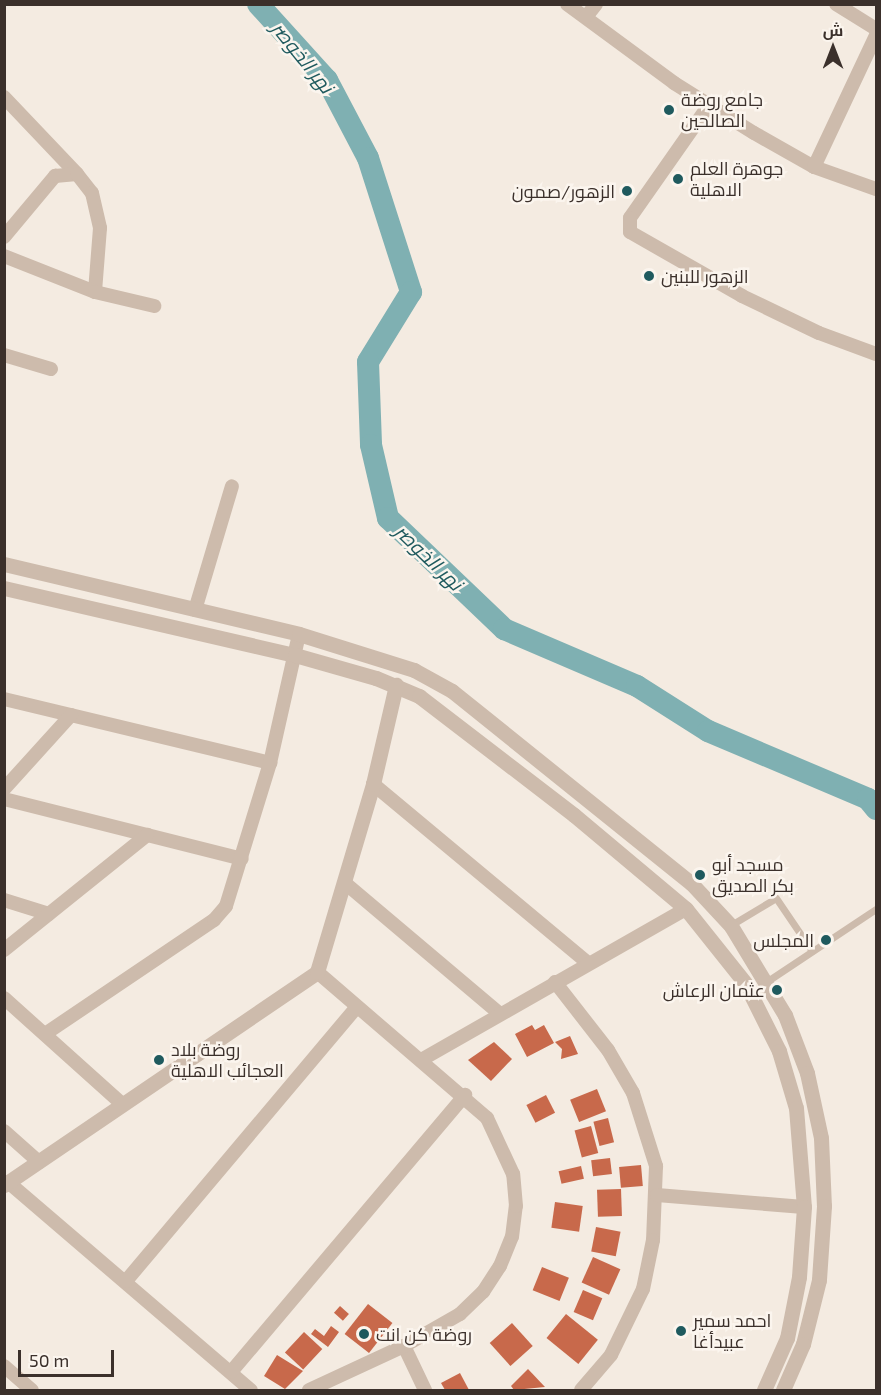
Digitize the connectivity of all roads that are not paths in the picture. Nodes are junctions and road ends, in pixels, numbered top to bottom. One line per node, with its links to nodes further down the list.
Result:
1 (567, 4): 4 (street)
2 (596, 4): 4 (street)
3 (836, 4): 5 (street)
4 (586, 17): 7 (street)
5 (876, 29)
6 (876, 34): 9 (street)
7 (709, 105): 9 (street); 16 (street)
8 (7, 106): 10 (street)
9 (814, 167): 11 (street)
10 (77, 174): 12 (street); 14 (street)
11 (876, 189)
12 (4, 237)
13 (4, 256): 14 (street)
14 (95, 292): 15 (street)
15 (154, 306)
16 (876, 354)
17 (4, 355): 18 (street)
18 (51, 369)
19 (232, 486): 22 (street)
20 (4, 564): 22 (street)
21 (4, 588): 24 (street)
22 (195, 610): 23 (street)
23 (299, 634): 24 (street); 31 (street)
24 (295, 655): 25 (street); 28 (street)
25 (396, 686): 29 (street); 33 (street)
26 (4, 699): 27 (street)
27 (71, 715): 28 (street); 30 (street)
28 (270, 763): 35 (street)
29 (373, 784): 36 (street); 44 (street)
30 (4, 789)
31 (589, 797): 33 (street); 41 (street)
32 (4, 799): 34 (street)
33 (574, 815): 38 (street)
34 (147, 835): 35 (street); 40 (street)
35 (242, 859): 51 (street)
36 (345, 883): 45 (street); 50 (street)
37 (4, 900): 40 (street)
38 (686, 909): 44 (street); 59 (street)
39 (876, 909): 43 (lane)
40 (49, 914): 42 (street)
41 (730, 926): 43 (lane); 47 (street)
42 (4, 950)
43 (812, 951): 47 (lane)
44 (587, 962): 46 (street)
45 (317, 972): 49 (street); 54 (street)
46 (555, 982): 50 (street); 58 (street)
47 (766, 982): 70 (street)
48 (4, 998): 51 (street)
49 (357, 1007): 52 (street); 60 (street)
50 (499, 1013): 52 (street)
51 (45, 1034): 54 (street)
52 (421, 1060): 53 (street)
53 (465, 1095): 61 (street); 63 (street)
54 (122, 1104): 56 (street)
55 (4, 1131): 56 (street)
56 (39, 1162): 57 (street)
57 (6, 1184): 60 (street)
58 (657, 1195): 59 (street); 68 (street)
59 (804, 1207): 69 (street)
60 (126, 1281): 63 (street)
61 (404, 1346): 66 (street); 67 (street)
62 (4, 1366): 64 (street)
63 (231, 1372): 65 (street)
64 (32, 1390)
65 (251, 1390)
66 (309, 1390)
67 (425, 1390)
68 (581, 1390)
69 (764, 1390)
70 (783, 1390)

